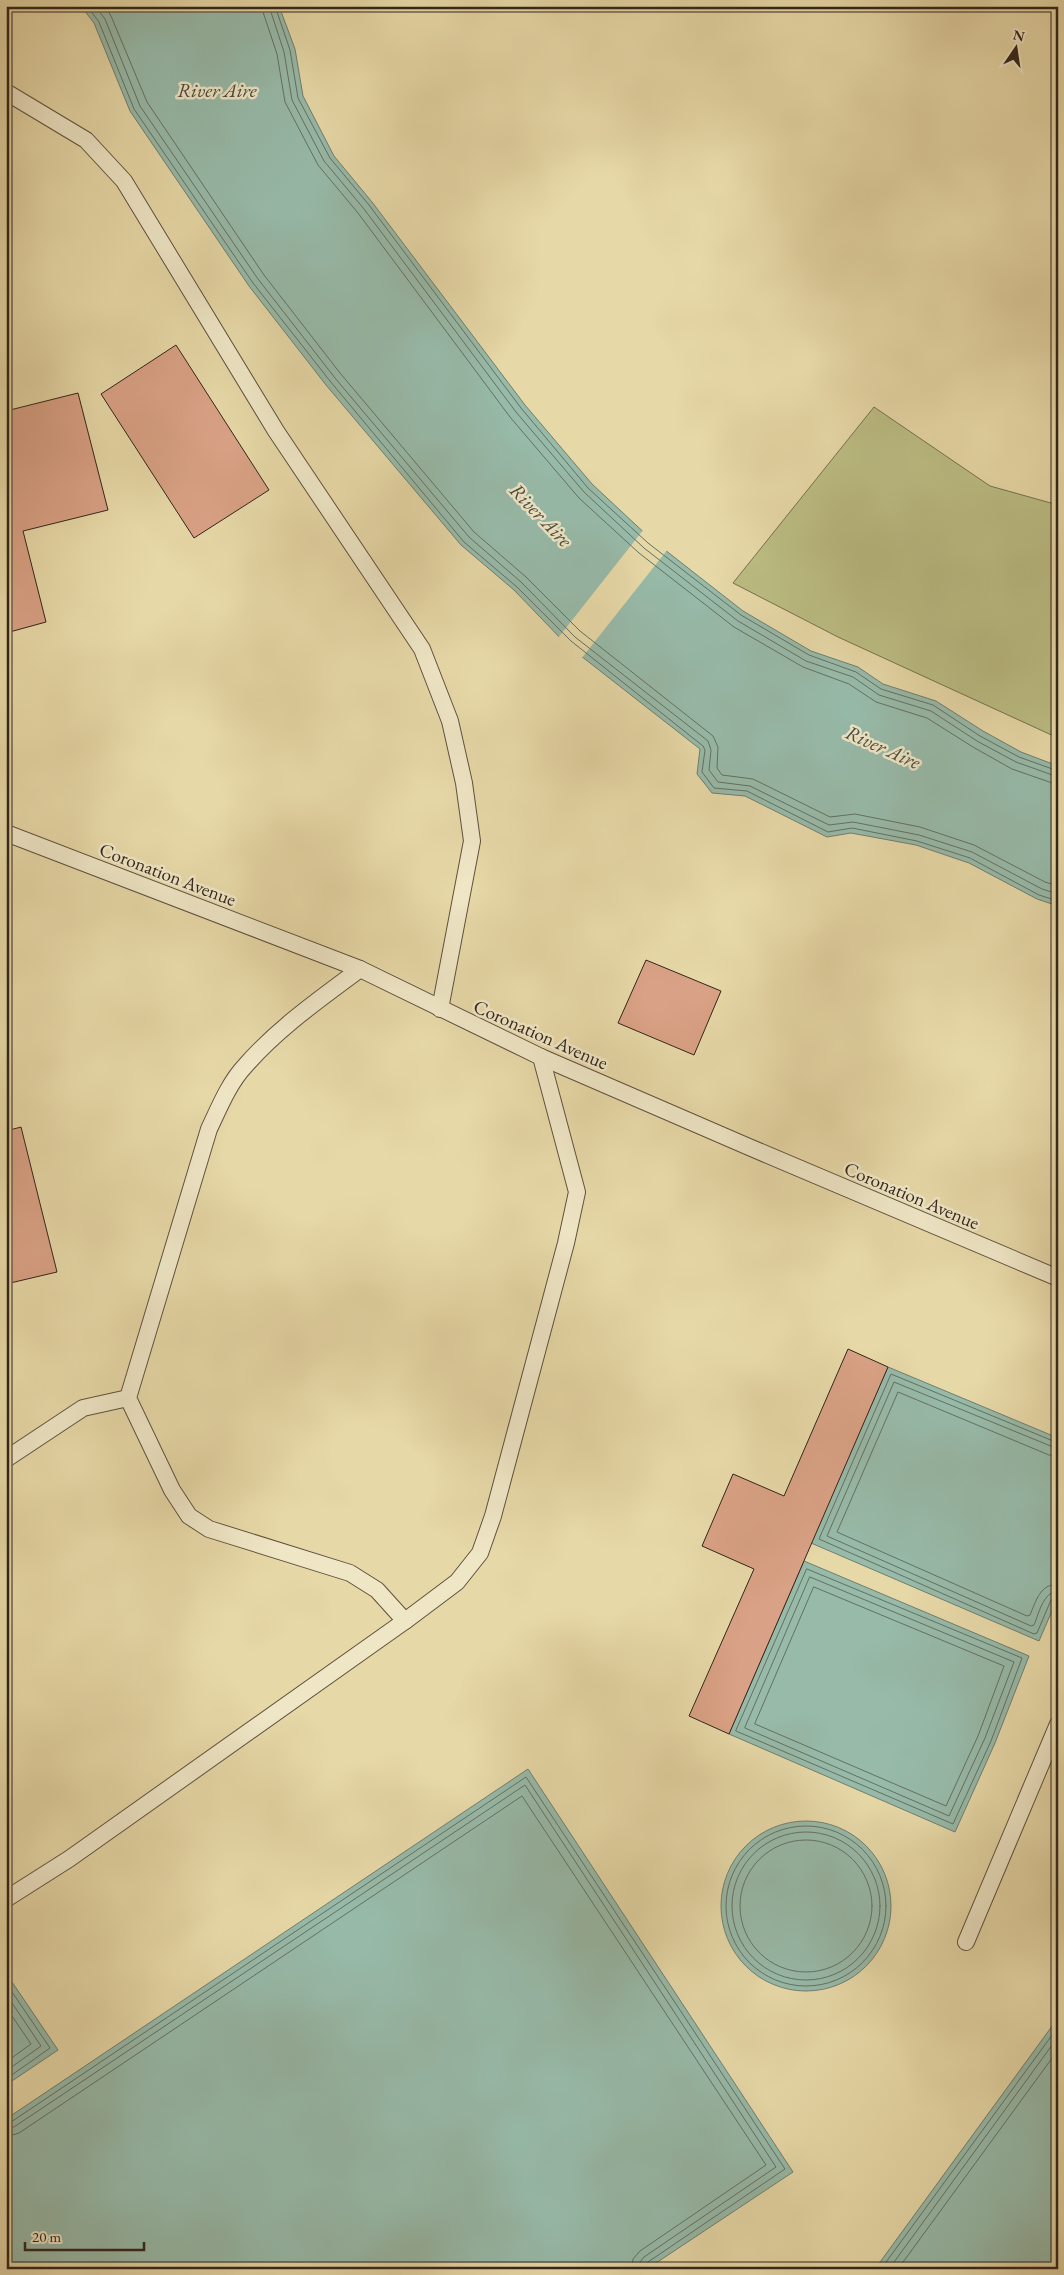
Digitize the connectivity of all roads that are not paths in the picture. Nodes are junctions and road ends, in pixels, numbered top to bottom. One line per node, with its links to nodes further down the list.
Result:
1 (6, 92): 4 (lane)
2 (6, 833): 3 (lane, Coronation Avenue)
3 (360, 969): 4 (lane, Coronation Avenue); 7 (lane)
4 (440, 1009): 5 (lane, Coronation Avenue)
5 (541, 1057): 6 (lane, Coronation Avenue); 9 (lane)
6 (1058, 1278)
7 (128, 1398): 8 (lane); 9 (lane)
8 (6, 1459)
9 (405, 1621): 11 (lane)
10 (1058, 1724): 12 (lane)
11 (6, 1899)
12 (966, 1942)

